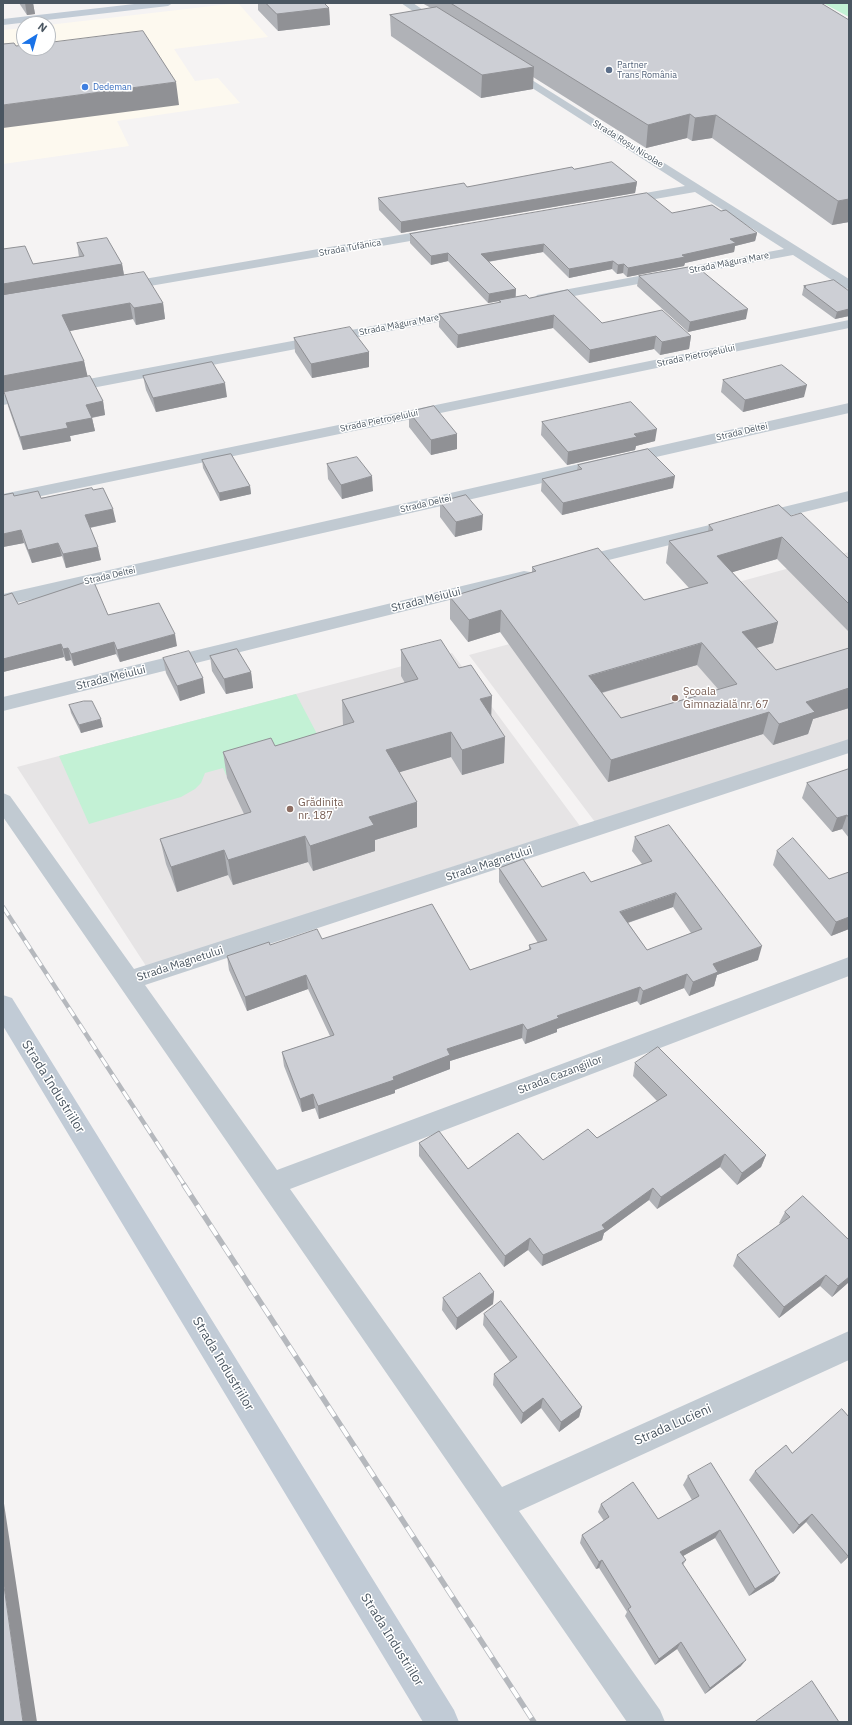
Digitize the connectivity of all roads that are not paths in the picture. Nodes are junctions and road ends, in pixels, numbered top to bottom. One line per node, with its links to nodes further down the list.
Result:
1 (168, 3): 3 (main road)
2 (406, 3): 4 (street)
3 (3, 22)
4 (456, 35)
5 (496, 60): 6 (street, Strada Roșu Nicolae)
6 (697, 188): 7 (street); 9 (street, Strada Roșu Nicolae)
7 (611, 203)
8 (455, 230): 13 (street, Strada Tufănica)
9 (795, 250): 11 (street, Strada Roșu Nicolae); 14 (street, Strada Măgura Mare)
10 (843, 265): 11 (street)
11 (823, 269): 12 (street, Strada Roșu Nicolae)
12 (849, 285)
13 (104, 290)
14 (528, 301)
15 (481, 310): 17 (street, Strada Măgura Mare)
16 (849, 324): 20 (street, Strada Pietroșelului)
17 (3, 400)
18 (849, 408): 23 (street, Strada Deltei)
19 (849, 496): 21 (street)
20 (3, 499)
21 (562, 567)
22 (538, 573): 24 (street, Strada Meiului)
23 (3, 600)
24 (3, 704)
25 (849, 746): 28 (street, Strada Magnetului)
26 (3, 801): 28 (street)
27 (849, 966): 30 (street, Strada Cazangiilor)
28 (128, 980): 30 (street)
29 (3, 1005): 33 (main road, Strada Industriilor)
30 (272, 1184): 32 (street)
31 (849, 1345): 32 (street, Strada Lucieni)
32 (498, 1505): 34 (street)
33 (442, 1722)
34 (648, 1722)

